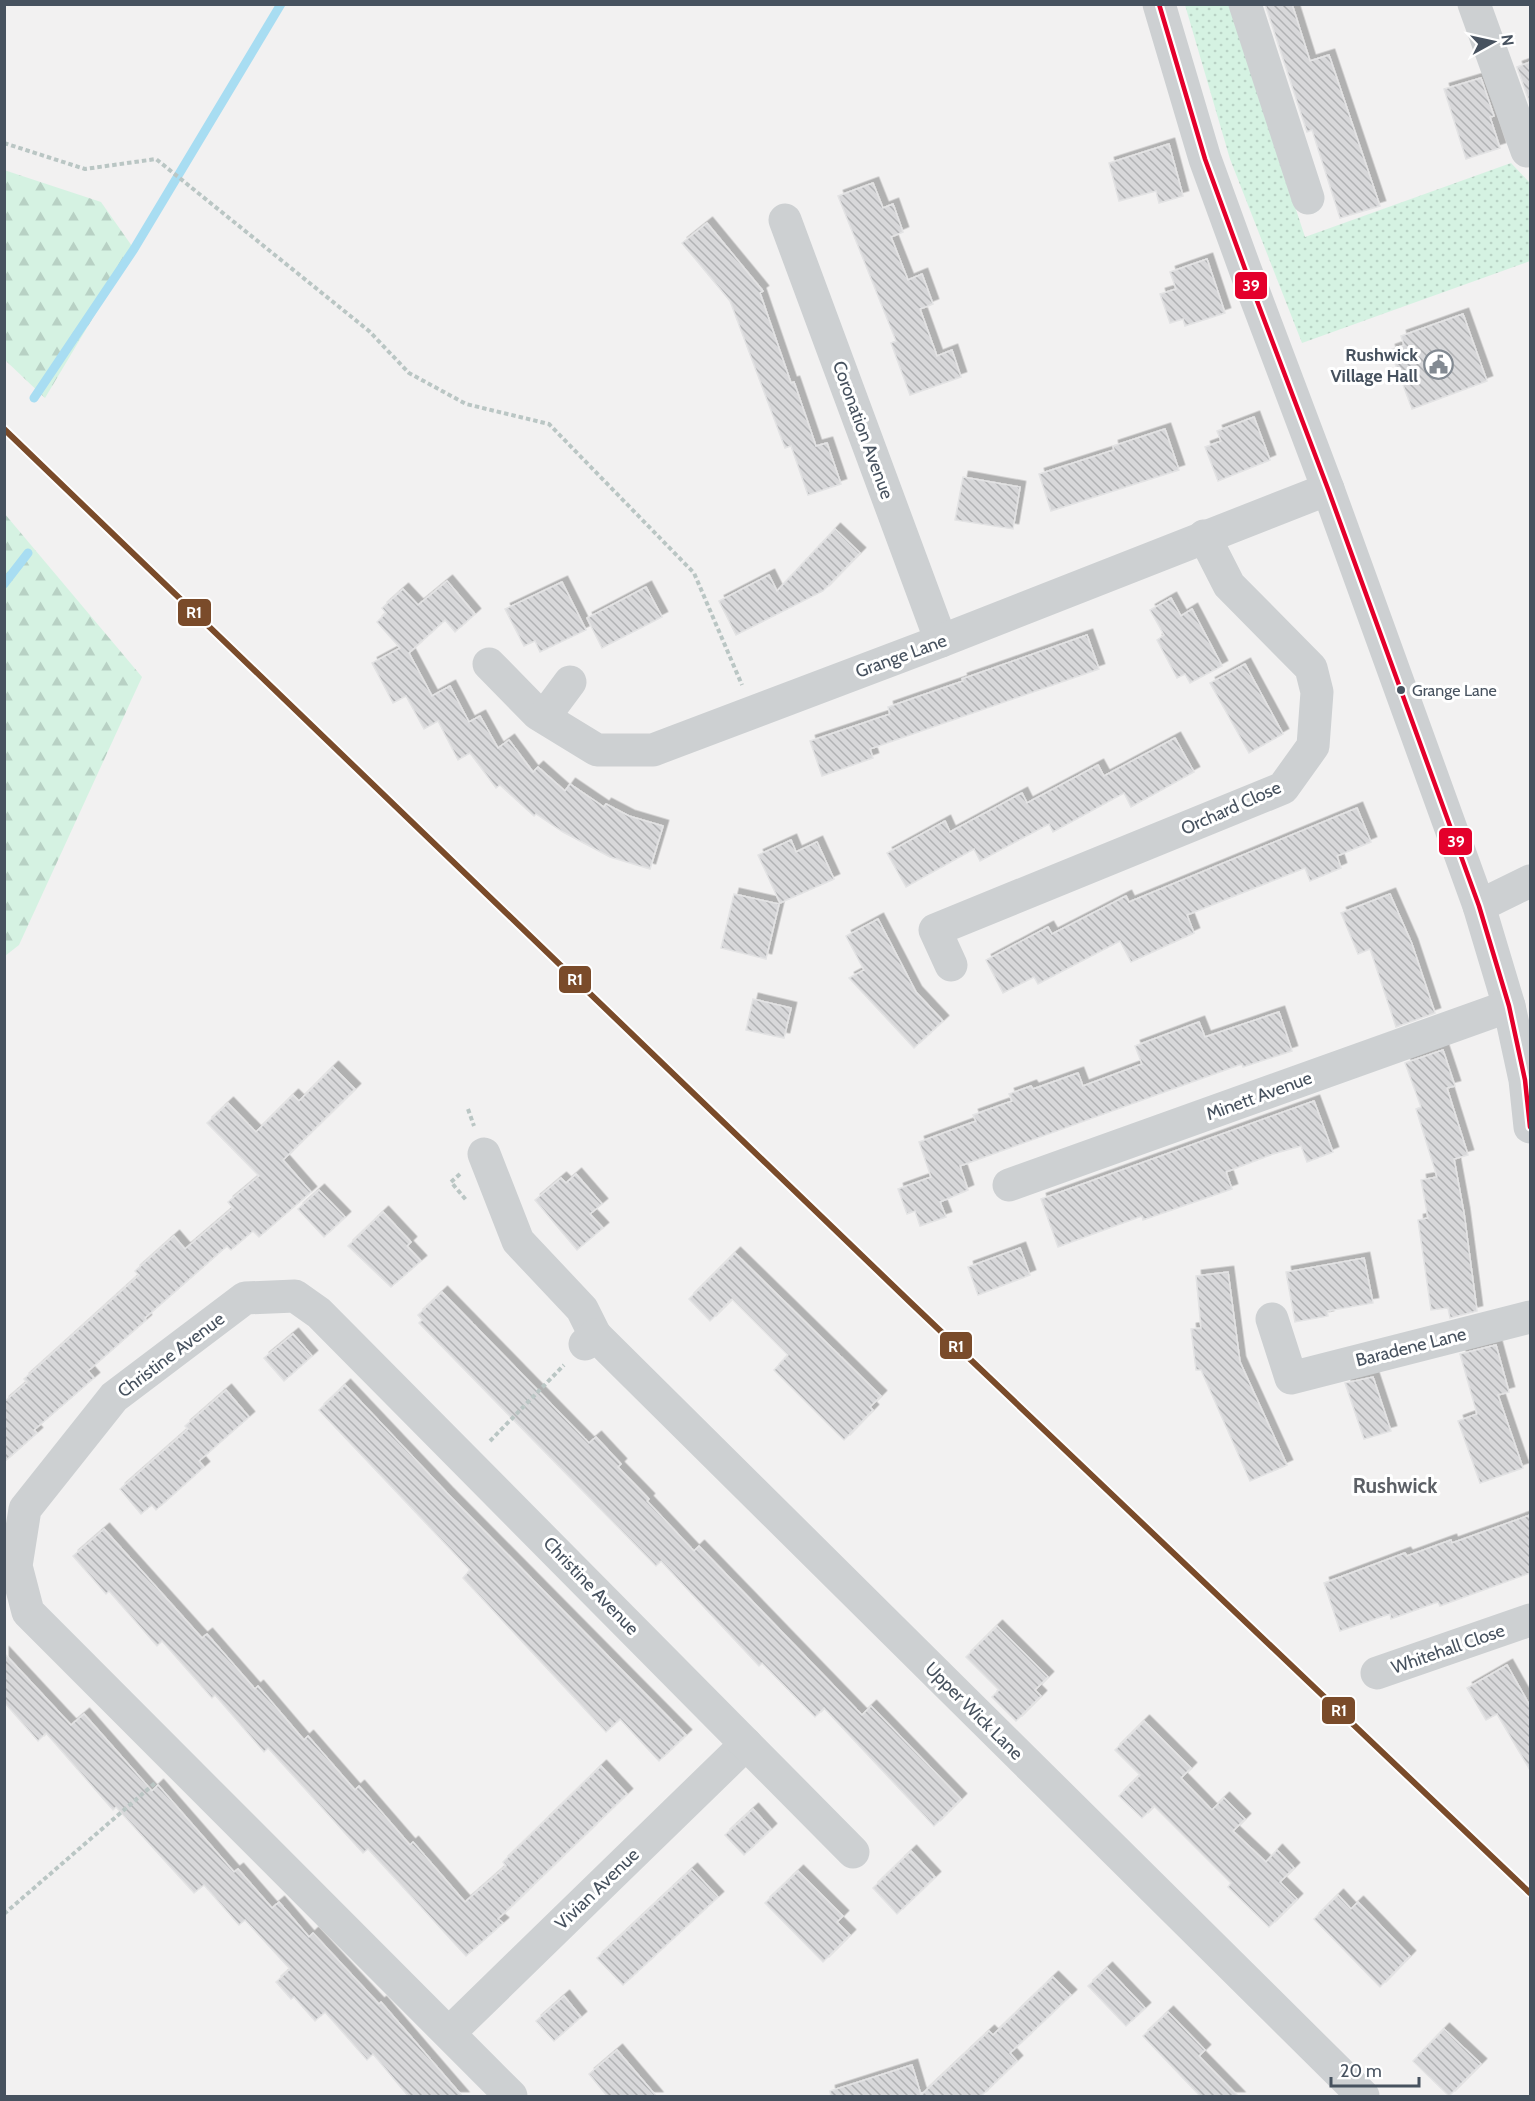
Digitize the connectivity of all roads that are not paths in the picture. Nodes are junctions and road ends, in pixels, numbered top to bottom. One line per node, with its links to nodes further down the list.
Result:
1 (1159, 4): 7 (street)
2 (1245, 4): 5 (street)
3 (1474, 4): 4 (street)
4 (1527, 151)
5 (1308, 198)
6 (785, 220): 9 (street, Coronation Avenue)
7 (1328, 489): 8 (street, Grange Lane); 14 (street)
8 (1204, 536): 9 (street, Grange Lane); 15 (street, Orchard Close)
9 (941, 641): 12 (street, Grange Lane)
10 (489, 664): 12 (street, Grange Lane)
11 (570, 682): 12 (street)
12 (543, 717)
13 (1530, 881): 14 (street)
14 (1479, 906): 16 (street)
15 (951, 964)
16 (1509, 1006): 17 (street); 19 (street, Minett Avenue)
17 (1530, 1127)
18 (484, 1154): 28 (street, Upper Wick Lane)
19 (1009, 1185)
20 (1530, 1317): 21 (street, Baradene Lane)
21 (1272, 1319)
22 (1526, 1626): 23 (street, Whitehall Close)
23 (1377, 1673)
24 (746, 1744): 25 (street, Christine Avenue); 26 (street, Vivian Avenue); 26 (street, Christine Avenue)
25 (853, 1852)
26 (449, 2033): 27 (street, Christine Avenue)
27 (512, 2097)
28 (1364, 2097)

